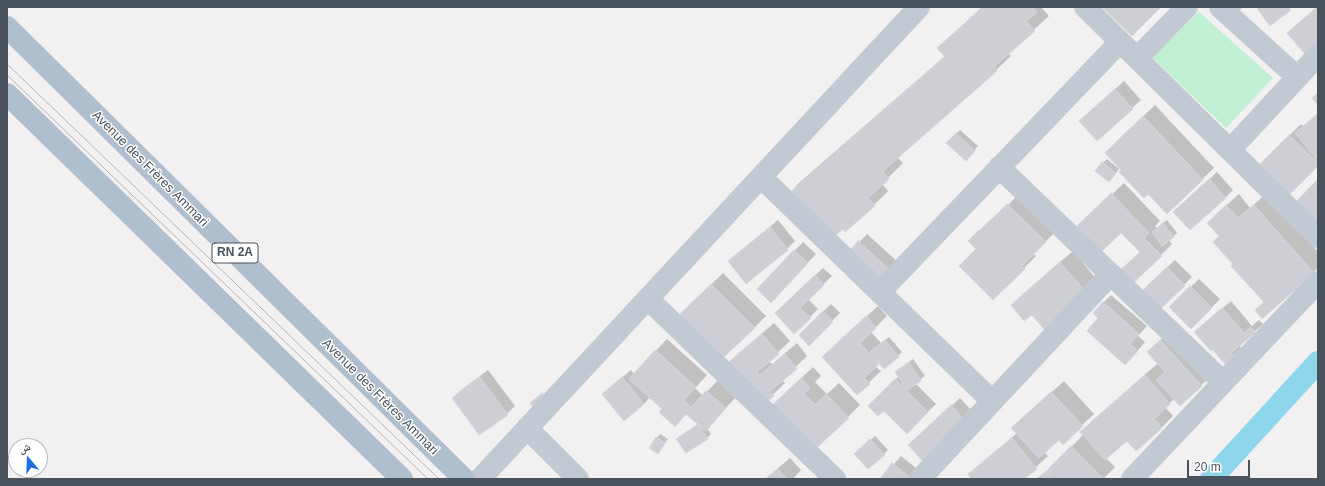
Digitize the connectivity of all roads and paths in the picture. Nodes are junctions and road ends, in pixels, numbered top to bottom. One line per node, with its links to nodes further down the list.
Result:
1 (919, 7): 13 (street)
2 (1085, 7): 6 (street)
3 (1187, 7): 8 (street)
4 (1220, 7): 9 (street)
5 (7, 28): 23 (main road, Avenue des Frères Ammari / RN 2A)
6 (1120, 42): 8 (street); 12 (street)
7 (1318, 55): 9 (street)
8 (1137, 58): 11 (street)
9 (1297, 77): 11 (street)
10 (7, 94): 22 (main road)
11 (1230, 150): 14 (street)
12 (999, 167): 15 (street); 17 (street)
13 (761, 177): 17 (street); 18 (street)
14 (1318, 237)
15 (1111, 274): 19 (street); 20 (street)
16 (1318, 282): 19 (street)
17 (880, 292): 20 (street)
18 (648, 299): 21 (street); 26 (street)
19 (1223, 382): 28 (street)
20 (992, 401): 27 (street)
21 (527, 428): 24 (street); 25 (street)
22 (402, 479)
23 (464, 479)
24 (480, 479)
25 (578, 479)
26 (835, 479)
27 (920, 479)
28 (1132, 479)

